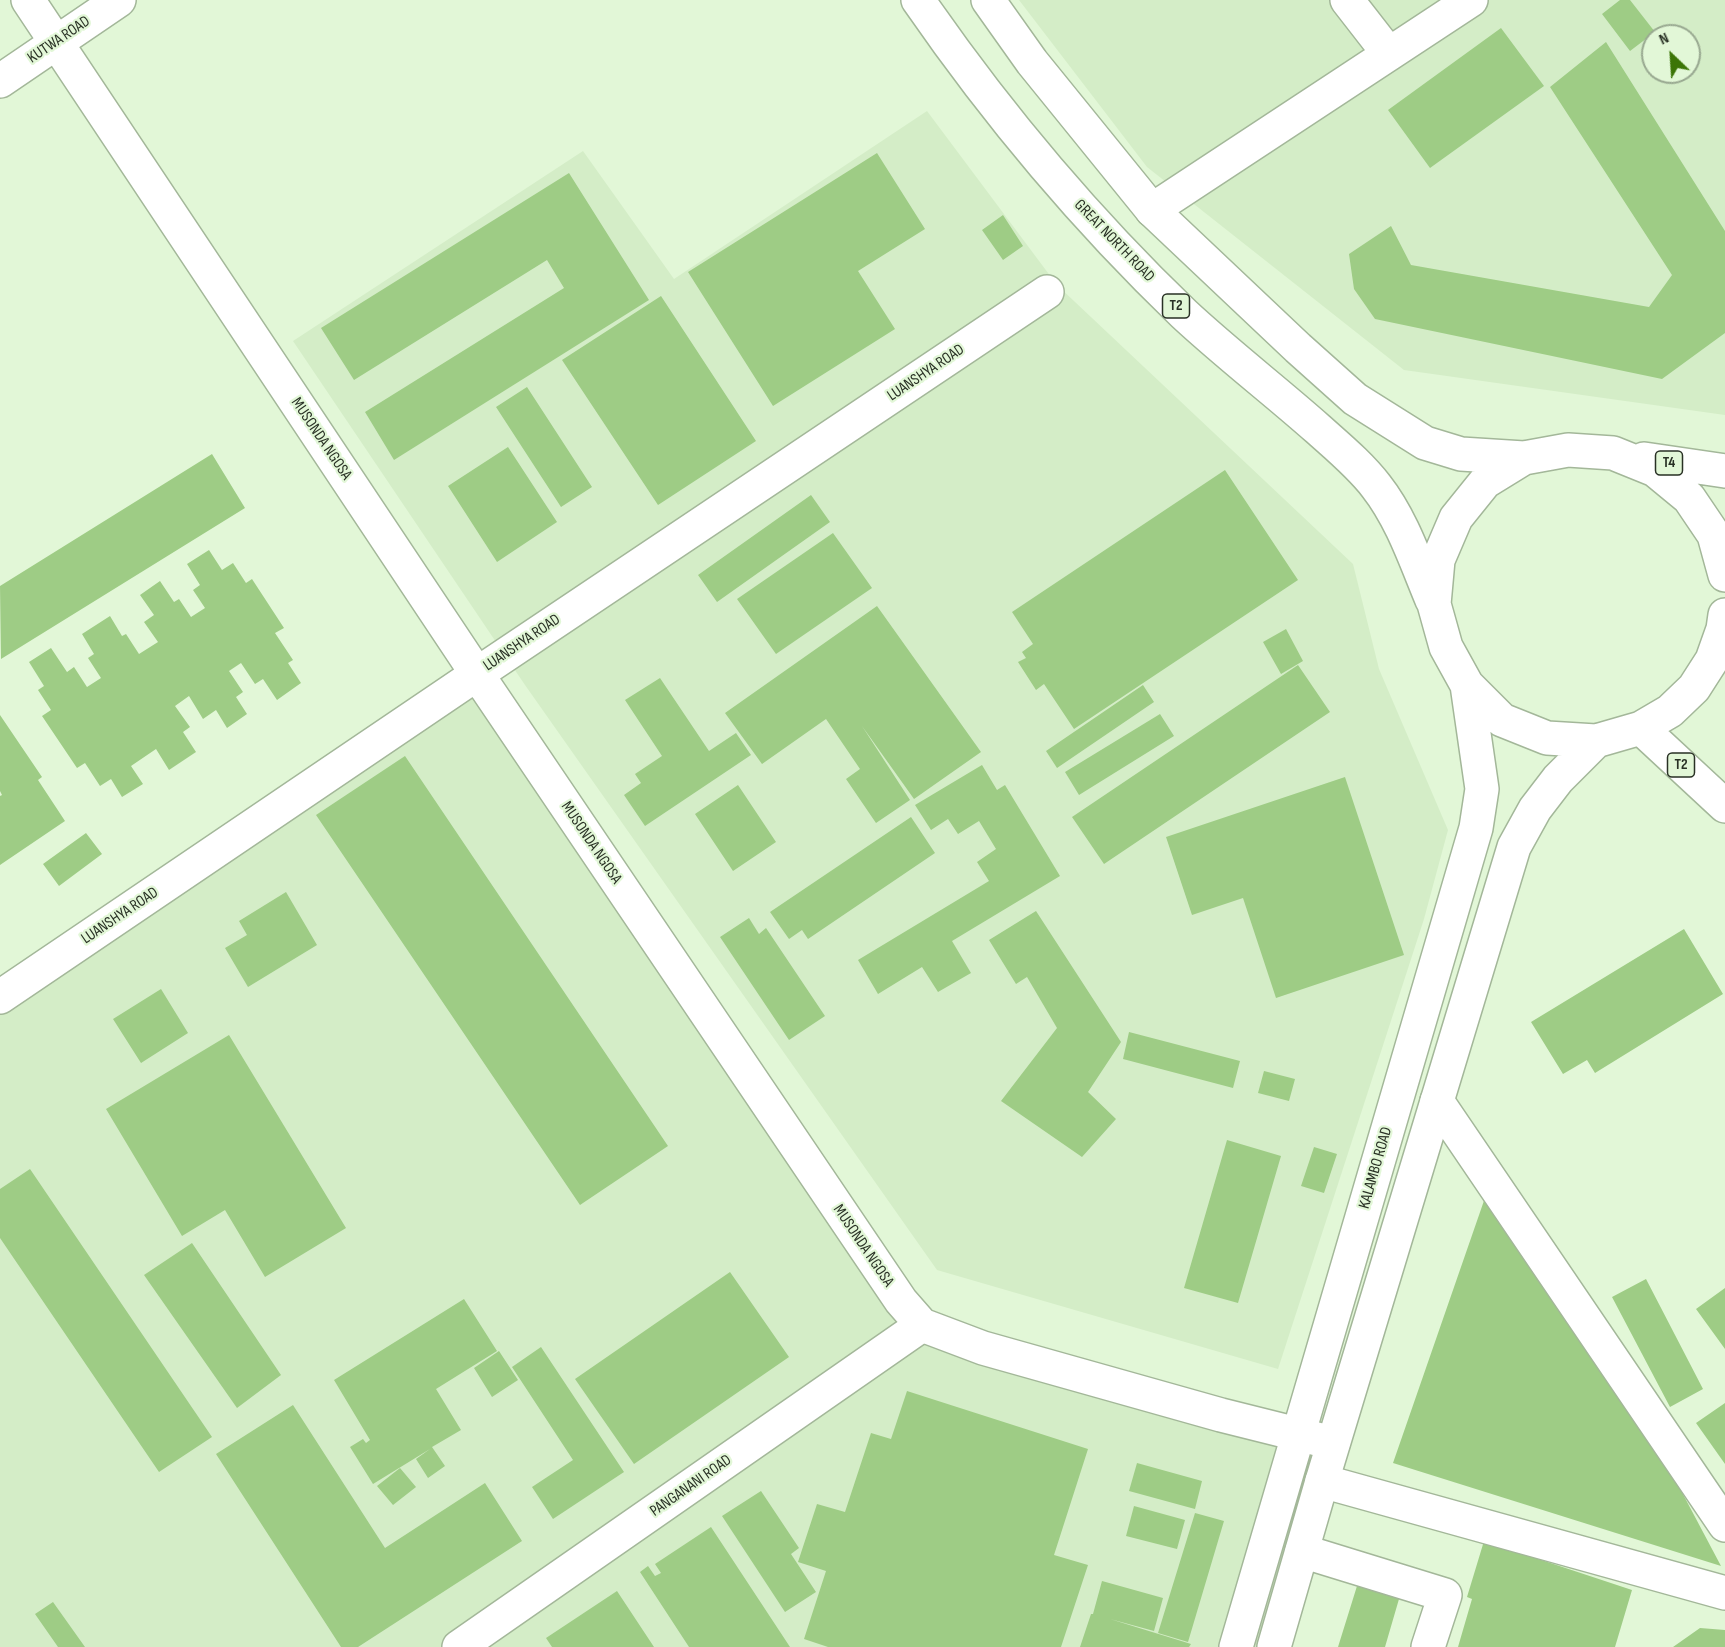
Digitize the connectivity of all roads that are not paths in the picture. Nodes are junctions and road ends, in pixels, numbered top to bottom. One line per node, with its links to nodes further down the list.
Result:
1 (28, 0): 7 (main road, MUSONDA NGOSA)
2 (119, 0): 7 (main road, KUTWA ROAD)
3 (918, 0): 16 (main road, GREAT NORTH ROAD / T2)
4 (988, 0): 10 (main road)
5 (1347, 0): 8 (main road)
6 (1471, 0): 8 (main road)
7 (57, 42): 9 (main road, KUTWA ROAD); 18 (main road, MUSONDA NGOSA)
8 (1389, 54): 10 (main road)
9 (0, 81)
10 (1152, 210): 13 (main road)
11 (1047, 292): 18 (main road, LUANSHYA ROAD)
12 (1613, 453): 13 (main road); 14 (main road, T4); 15 (main road)
13 (1524, 458): 16 (main road)
14 (1725, 471)
15 (1725, 575)
16 (1434, 604): 19 (main road)
17 (1724, 626): 20 (main road)
18 (477, 674): 23 (main road, LUANSHYA ROAD); 25 (main road, MUSONDA NGOSA)
19 (1467, 685): 21 (main road); 26 (main road, KALAMBO ROAD)
20 (1641, 728): 21 (main road); 22 (main road, T2)
21 (1596, 741): 24 (main road)
22 (1725, 806)
23 (0, 997)
24 (1437, 1101): 27 (main road); 29 (main road)
25 (922, 1325): 26 (main road, MUSONDA NGOSA); 32 (main road, PANGANANI ROAD)
26 (1298, 1436): 27 (main road, MUSONDA NGOSA); 33 (main road, KALAMBO ROAD)
27 (1334, 1443): 28 (main road)
28 (1322, 1481): 30 (main road); 31 (main road)
29 (1725, 1525)
30 (1302, 1551): 34 (main road); 35 (main road)
31 (1725, 1593)
32 (460, 1647)
33 (1236, 1647)
34 (1274, 1647)
35 (1428, 1647)

